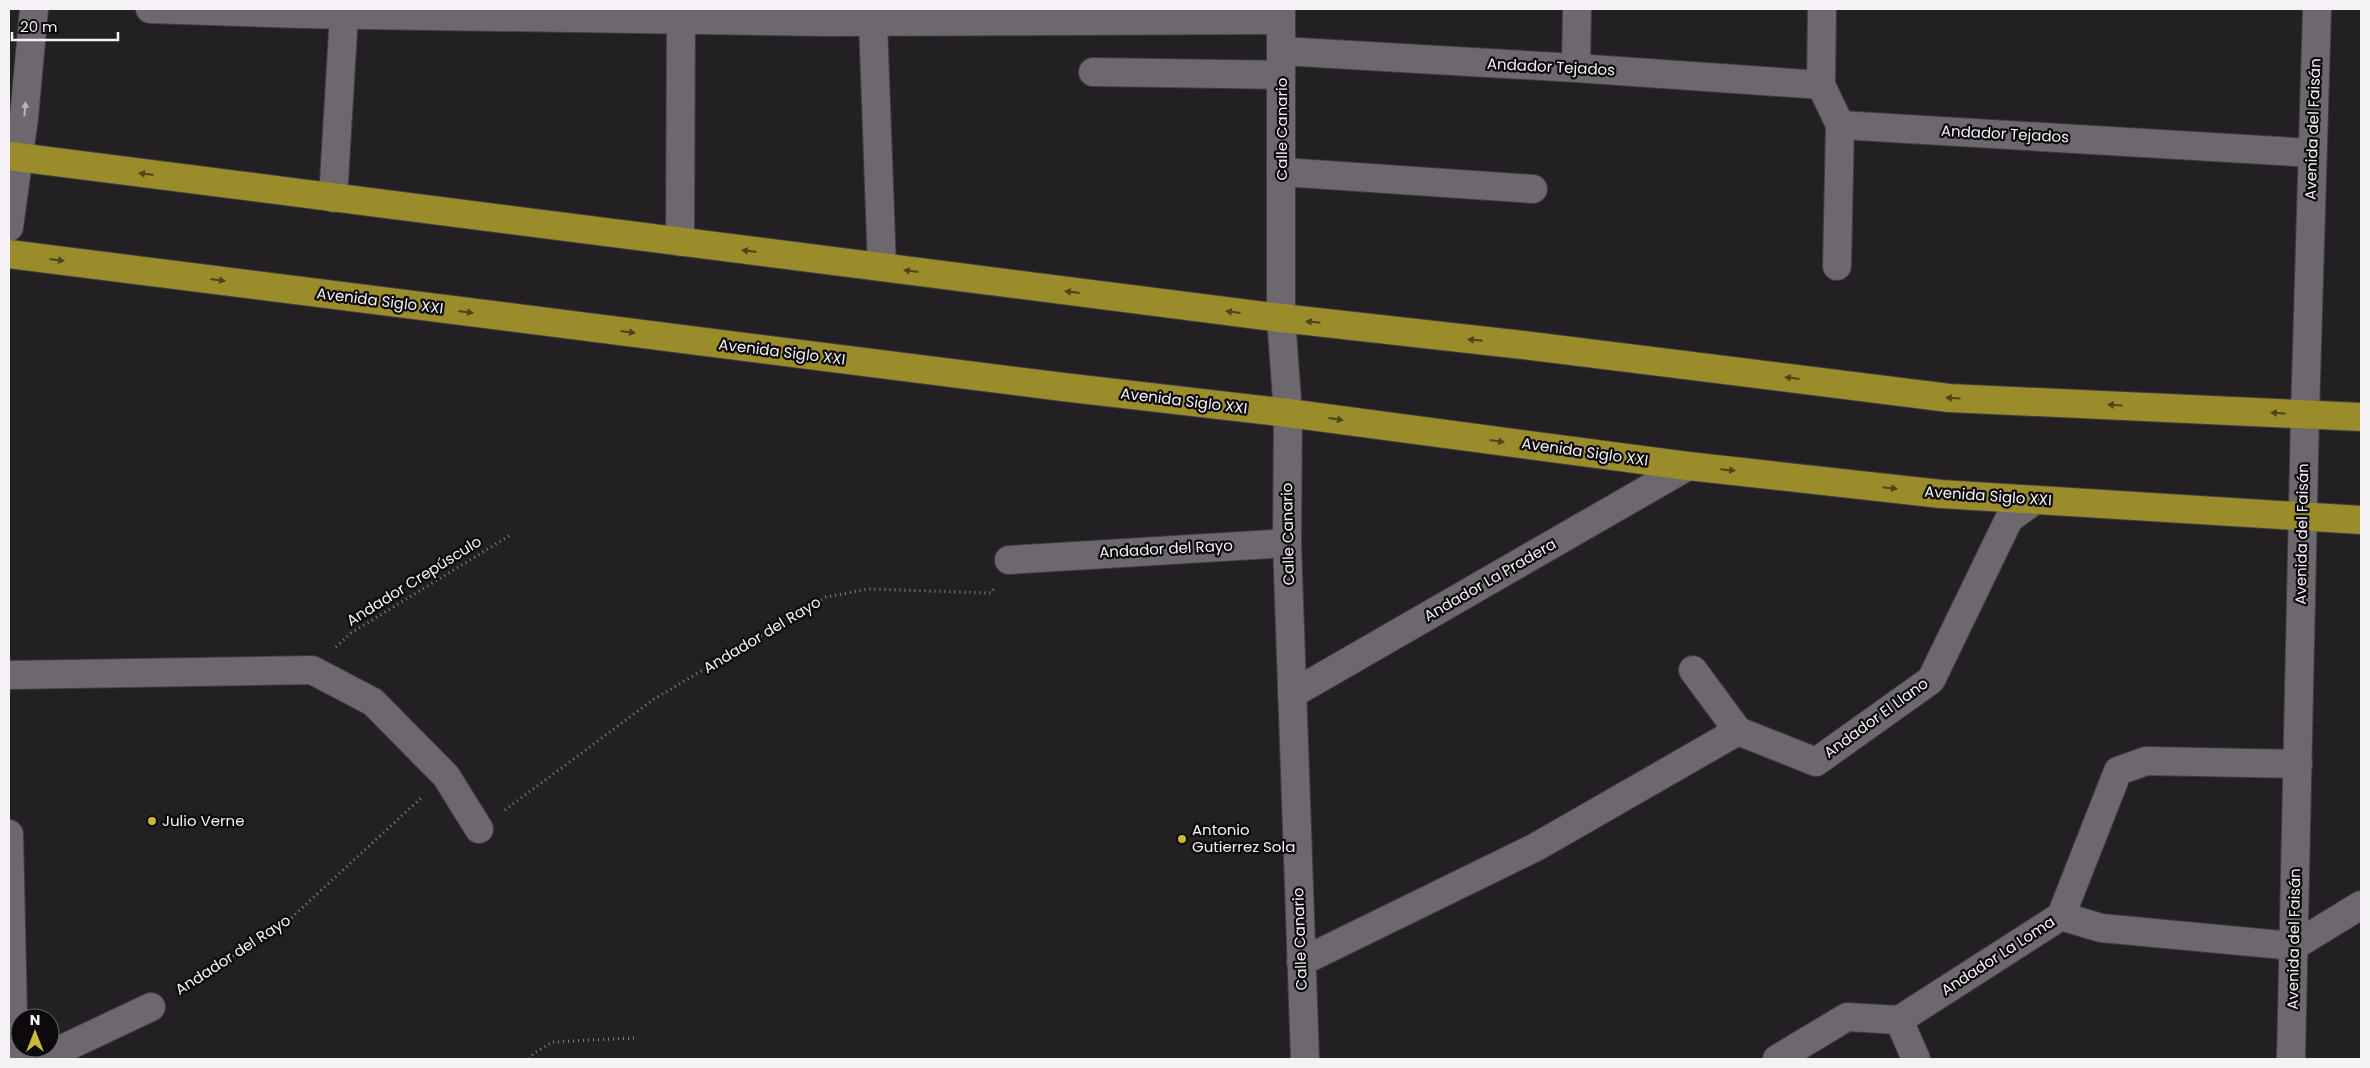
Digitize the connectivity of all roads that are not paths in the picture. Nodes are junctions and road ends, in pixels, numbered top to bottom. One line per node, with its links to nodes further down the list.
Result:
1 (34, 9): 16 (street, one-way to 1)
2 (150, 9): 7 (street)
3 (1577, 9): 11 (street)
4 (1822, 9): 13 (street)
5 (2317, 9): 15 (street, Avenida del Faisán)
6 (1281, 14): 9 (street); 10 (street, Calle Canario)
7 (344, 15): 8 (street); 19 (street)
8 (682, 20): 9 (street); 21 (street)
9 (873, 22): 24 (street)
10 (1281, 63): 11 (street, Andador Tejados); 12 (street, Andador Tejados); 17 (street, Calle Canario)
11 (1576, 68): 13 (street, Andador Tejados)
12 (1093, 72)
13 (1821, 85): 14 (street)
14 (1840, 124): 15 (street, Andador Tejados); 23 (street)
15 (2312, 153): 27 (street, Avenida del Faisán)
16 (14, 157): 19 (highway, one-way to 16); 20 (street)
17 (1282, 172): 18 (street); 25 (street, Calle Canario)
18 (1533, 189)
19 (333, 198): 21 (highway)
20 (9, 227)
21 (680, 242): 24 (highway, one-way to 21)
22 (9, 254): 26 (highway, Avenida Siglo XXI, one-way to 26)
23 (1837, 266)
24 (882, 267): 25 (highway, one-way to 24)
25 (1281, 318): 26 (street, Calle Canario); 27 (highway, one-way to 25)
26 (1288, 413): 29 (highway, Avenida Siglo XXI, one-way to 29); 33 (street, Calle Canario)
27 (2305, 414): 28 (highway); 31 (street, Avenida del Faisán)
28 (2361, 417)
29 (1688, 466): 30 (highway, Avenida Siglo XXI, one-way to 30); 37 (street, Andador La Pradera)
30 (2035, 500): 31 (highway, Avenida Siglo XXI); 38 (street, Andador El Llano)
31 (2302, 516): 32 (highway, Avenida Siglo XXI); 39 (street, Avenida del Faisán)
32 (2361, 520)
33 (1288, 543): 34 (street, Andador del Rayo); 37 (street, Calle Canario)
34 (1009, 560)
35 (1693, 670): 38 (street)
36 (9, 675): 40 (street)
37 (1292, 694): 45 (street, Calle Canario)
38 (1738, 731): 45 (street)
39 (2298, 764): 43 (street); 44 (street, Avenida del Faisán)
40 (479, 829)
41 (9, 834): 48 (street)
42 (2361, 905): 44 (street)
43 (2061, 916): 44 (street, Andador La Loma); 47 (street, Andador La Loma)
44 (2294, 946): 53 (street, Avenida del Faisán)
45 (1301, 962): 50 (street, Calle Canario)
46 (151, 1008): 49 (street)
47 (1899, 1020): 51 (street); 52 (street)
48 (14, 1059)
49 (41, 1059)
50 (1306, 1059)
51 (1777, 1059)
52 (1916, 1059)
53 (2292, 1059)

